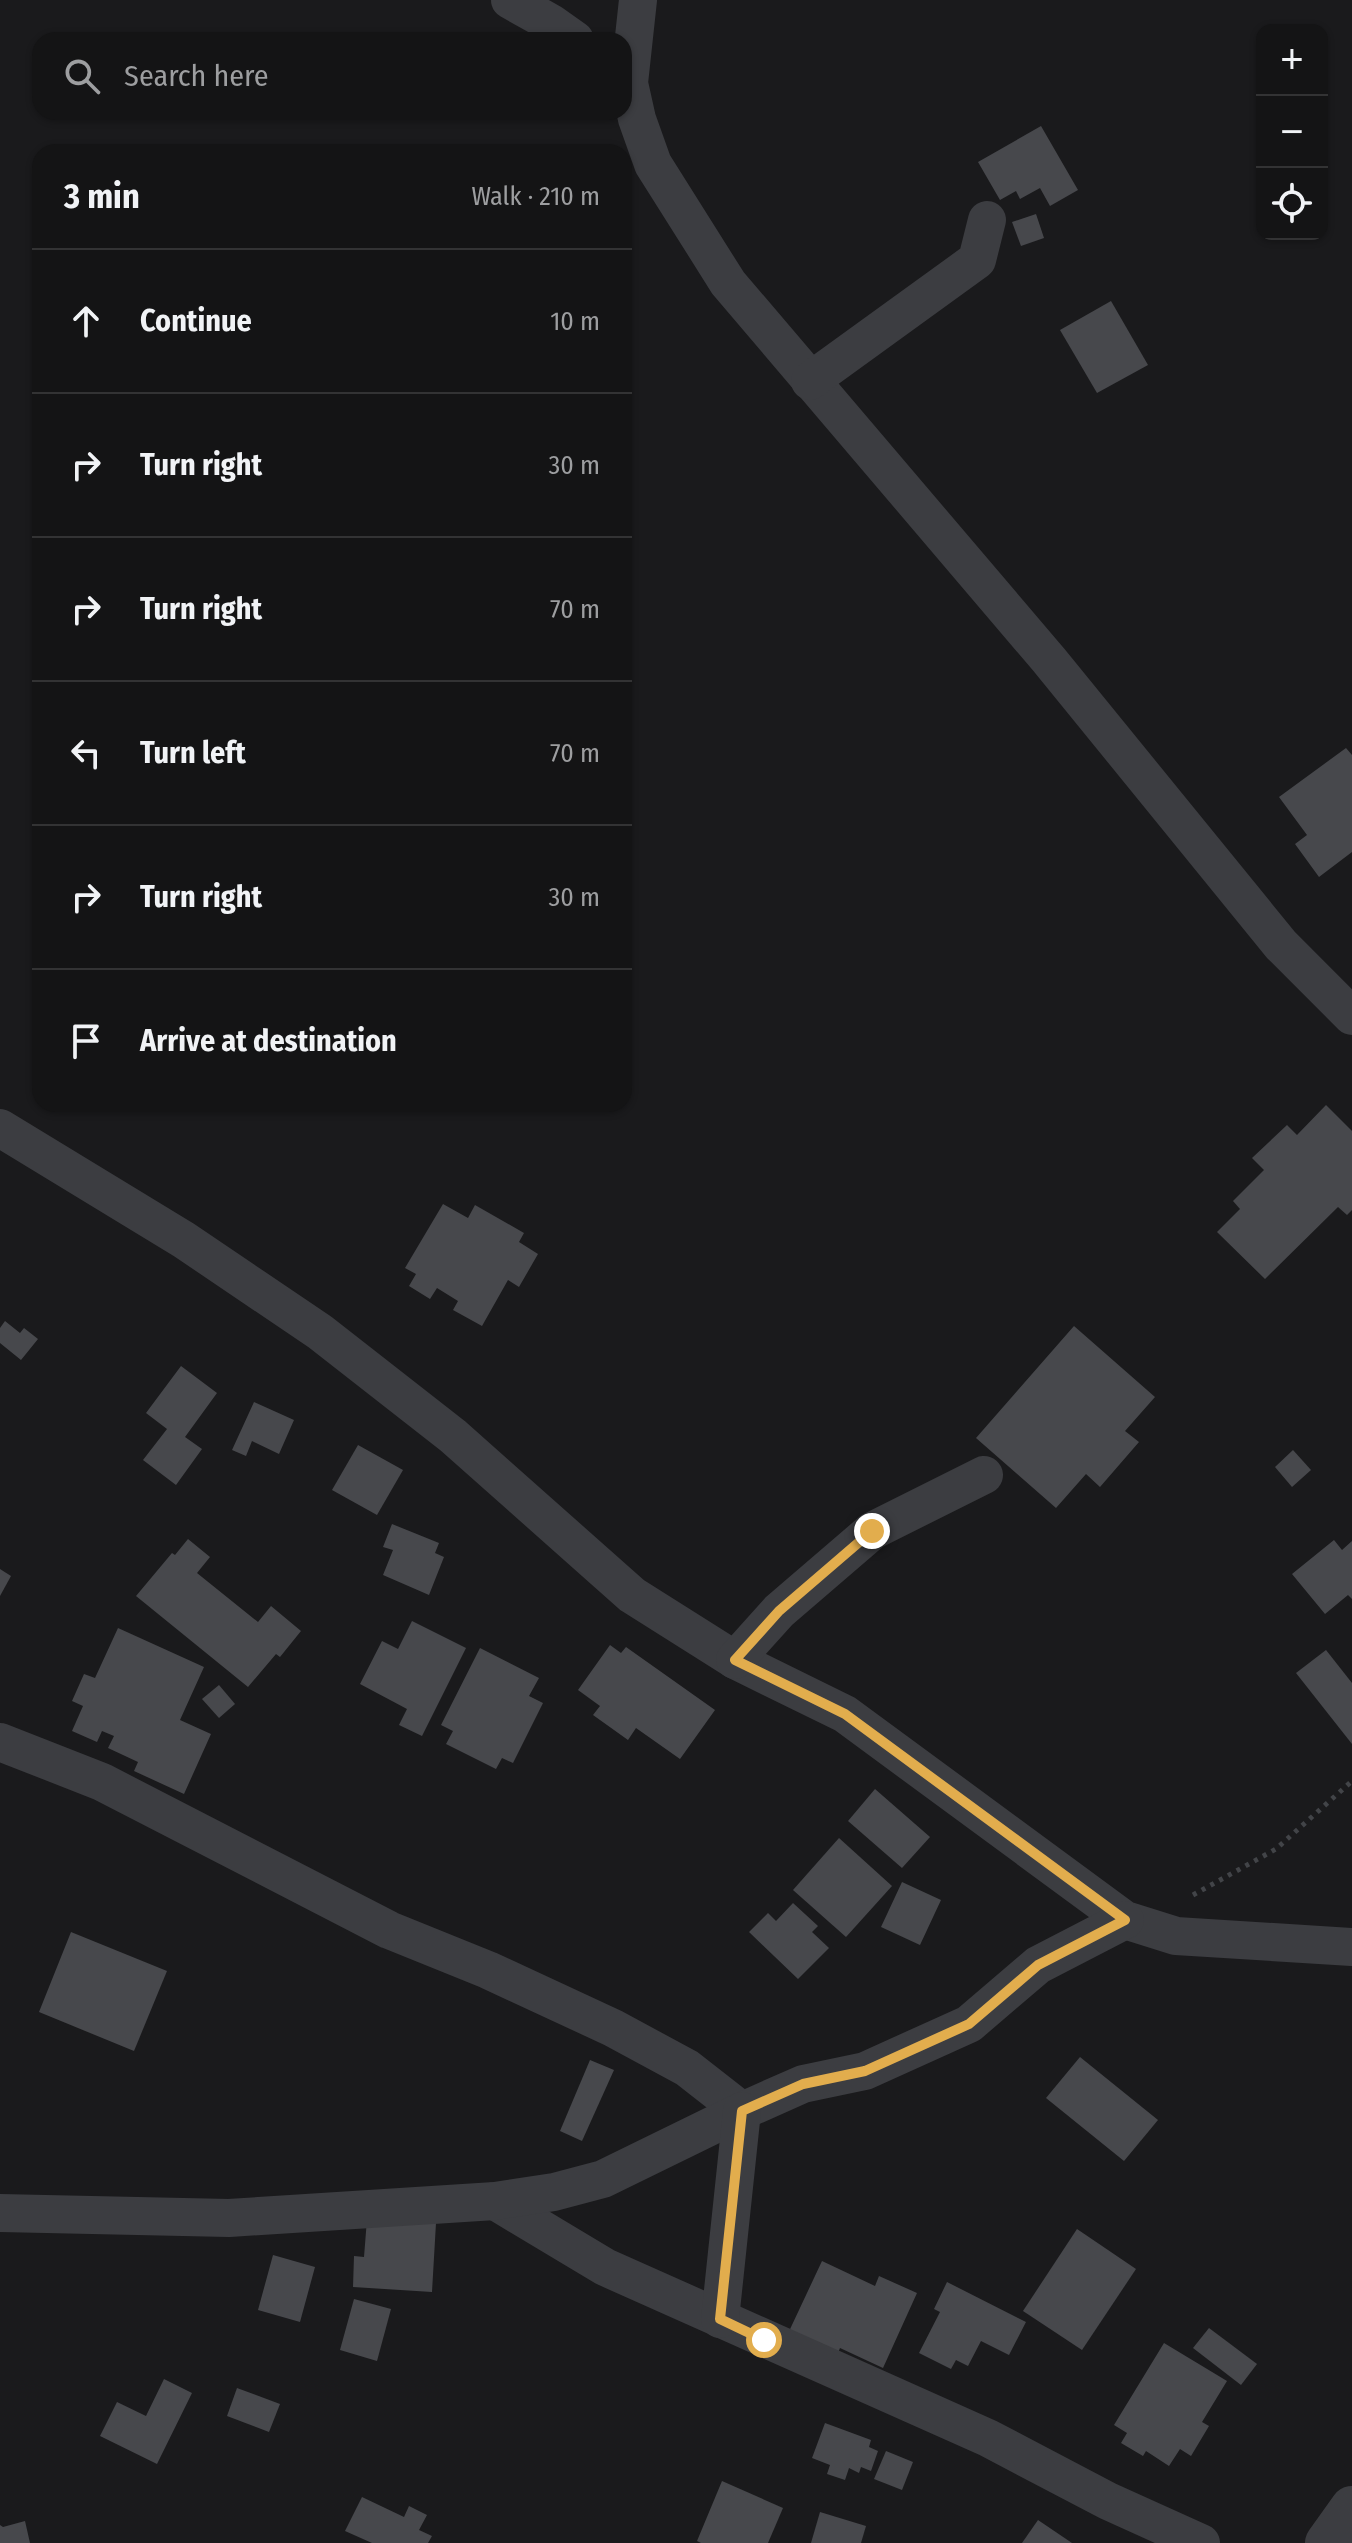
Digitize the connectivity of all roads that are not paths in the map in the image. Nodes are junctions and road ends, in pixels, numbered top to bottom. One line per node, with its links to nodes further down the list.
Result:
1 (510, 0): 3 (street)
2 (638, 0): 4 (street)
3 (564, 32)
4 (632, 40)
5 (632, 102): 7 (street)
6 (987, 220): 7 (street)
7 (810, 381): 8 (street)
8 (1352, 1016)
9 (0, 1128): 11 (street)
10 (984, 1475): 11 (street)
11 (735, 1660): 13 (street)
12 (0, 1742): 15 (street)
13 (1125, 1920): 14 (street); 15 (street)
14 (1352, 1947)
15 (742, 2111): 16 (street); 18 (street)
16 (495, 2201): 17 (street); 18 (street)
17 (0, 2213)
18 (720, 2319): 20 (street)
19 (1352, 2508): 21 (street)
20 (1201, 2543)
21 (1327, 2543)

